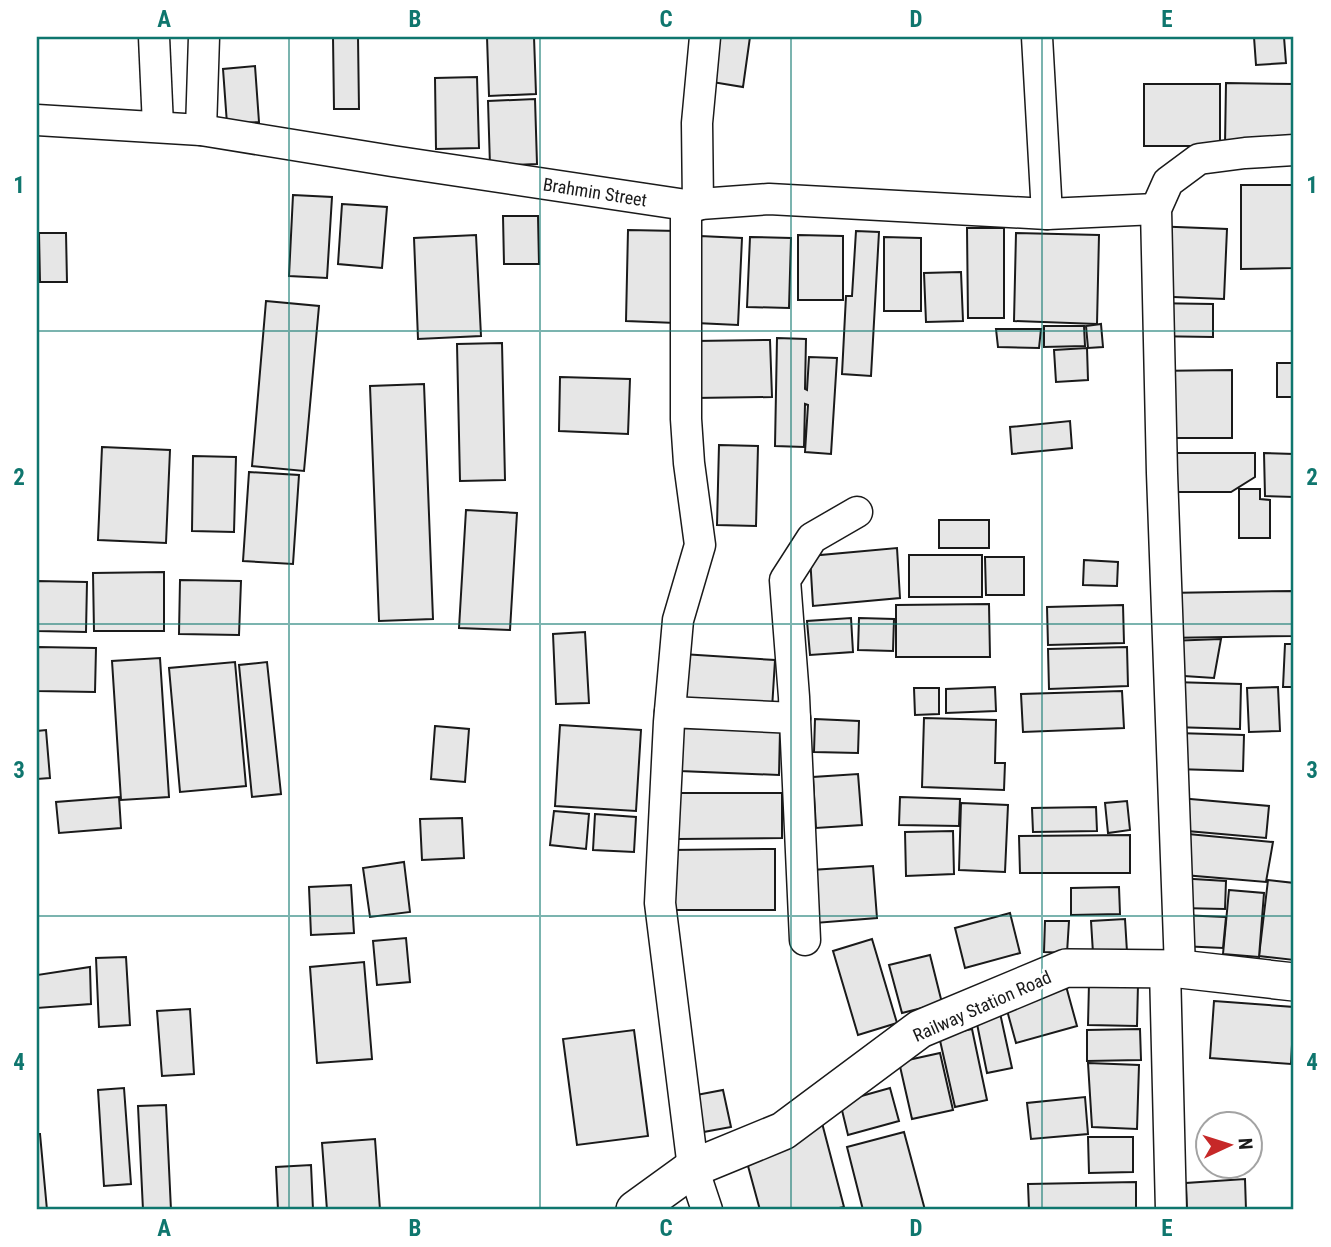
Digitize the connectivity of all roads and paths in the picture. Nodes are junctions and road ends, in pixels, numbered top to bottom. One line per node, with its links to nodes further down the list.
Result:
1 (154, 37): 6 (street)
2 (204, 37): 7 (street)
3 (705, 37): 9 (street)
4 (1037, 37): 11 (street)
5 (37, 120): 6 (street, Brahmin Street)
6 (158, 125): 7 (street, Brahmin Street)
7 (201, 130): 9 (street, Brahmin Street)
8 (1294, 150): 10 (street)
9 (692, 205): 11 (street, Brahmin Street); 13 (street)
10 (1156, 209): 11 (street, Brahmin Street); 16 (street)
11 (1047, 214)
12 (857, 512): 14 (street)
13 (670, 712): 14 (street); 18 (street)
14 (795, 718): 15 (street)
15 (805, 940)
16 (1173, 969): 17 (street, Railway Station Road); 18 (street, Railway Station Road); 21 (street)
17 (1294, 982)
18 (692, 1168): 19 (street, Railway Station Road); 20 (street)
19 (635, 1210)
20 (706, 1210)
21 (1171, 1210)

